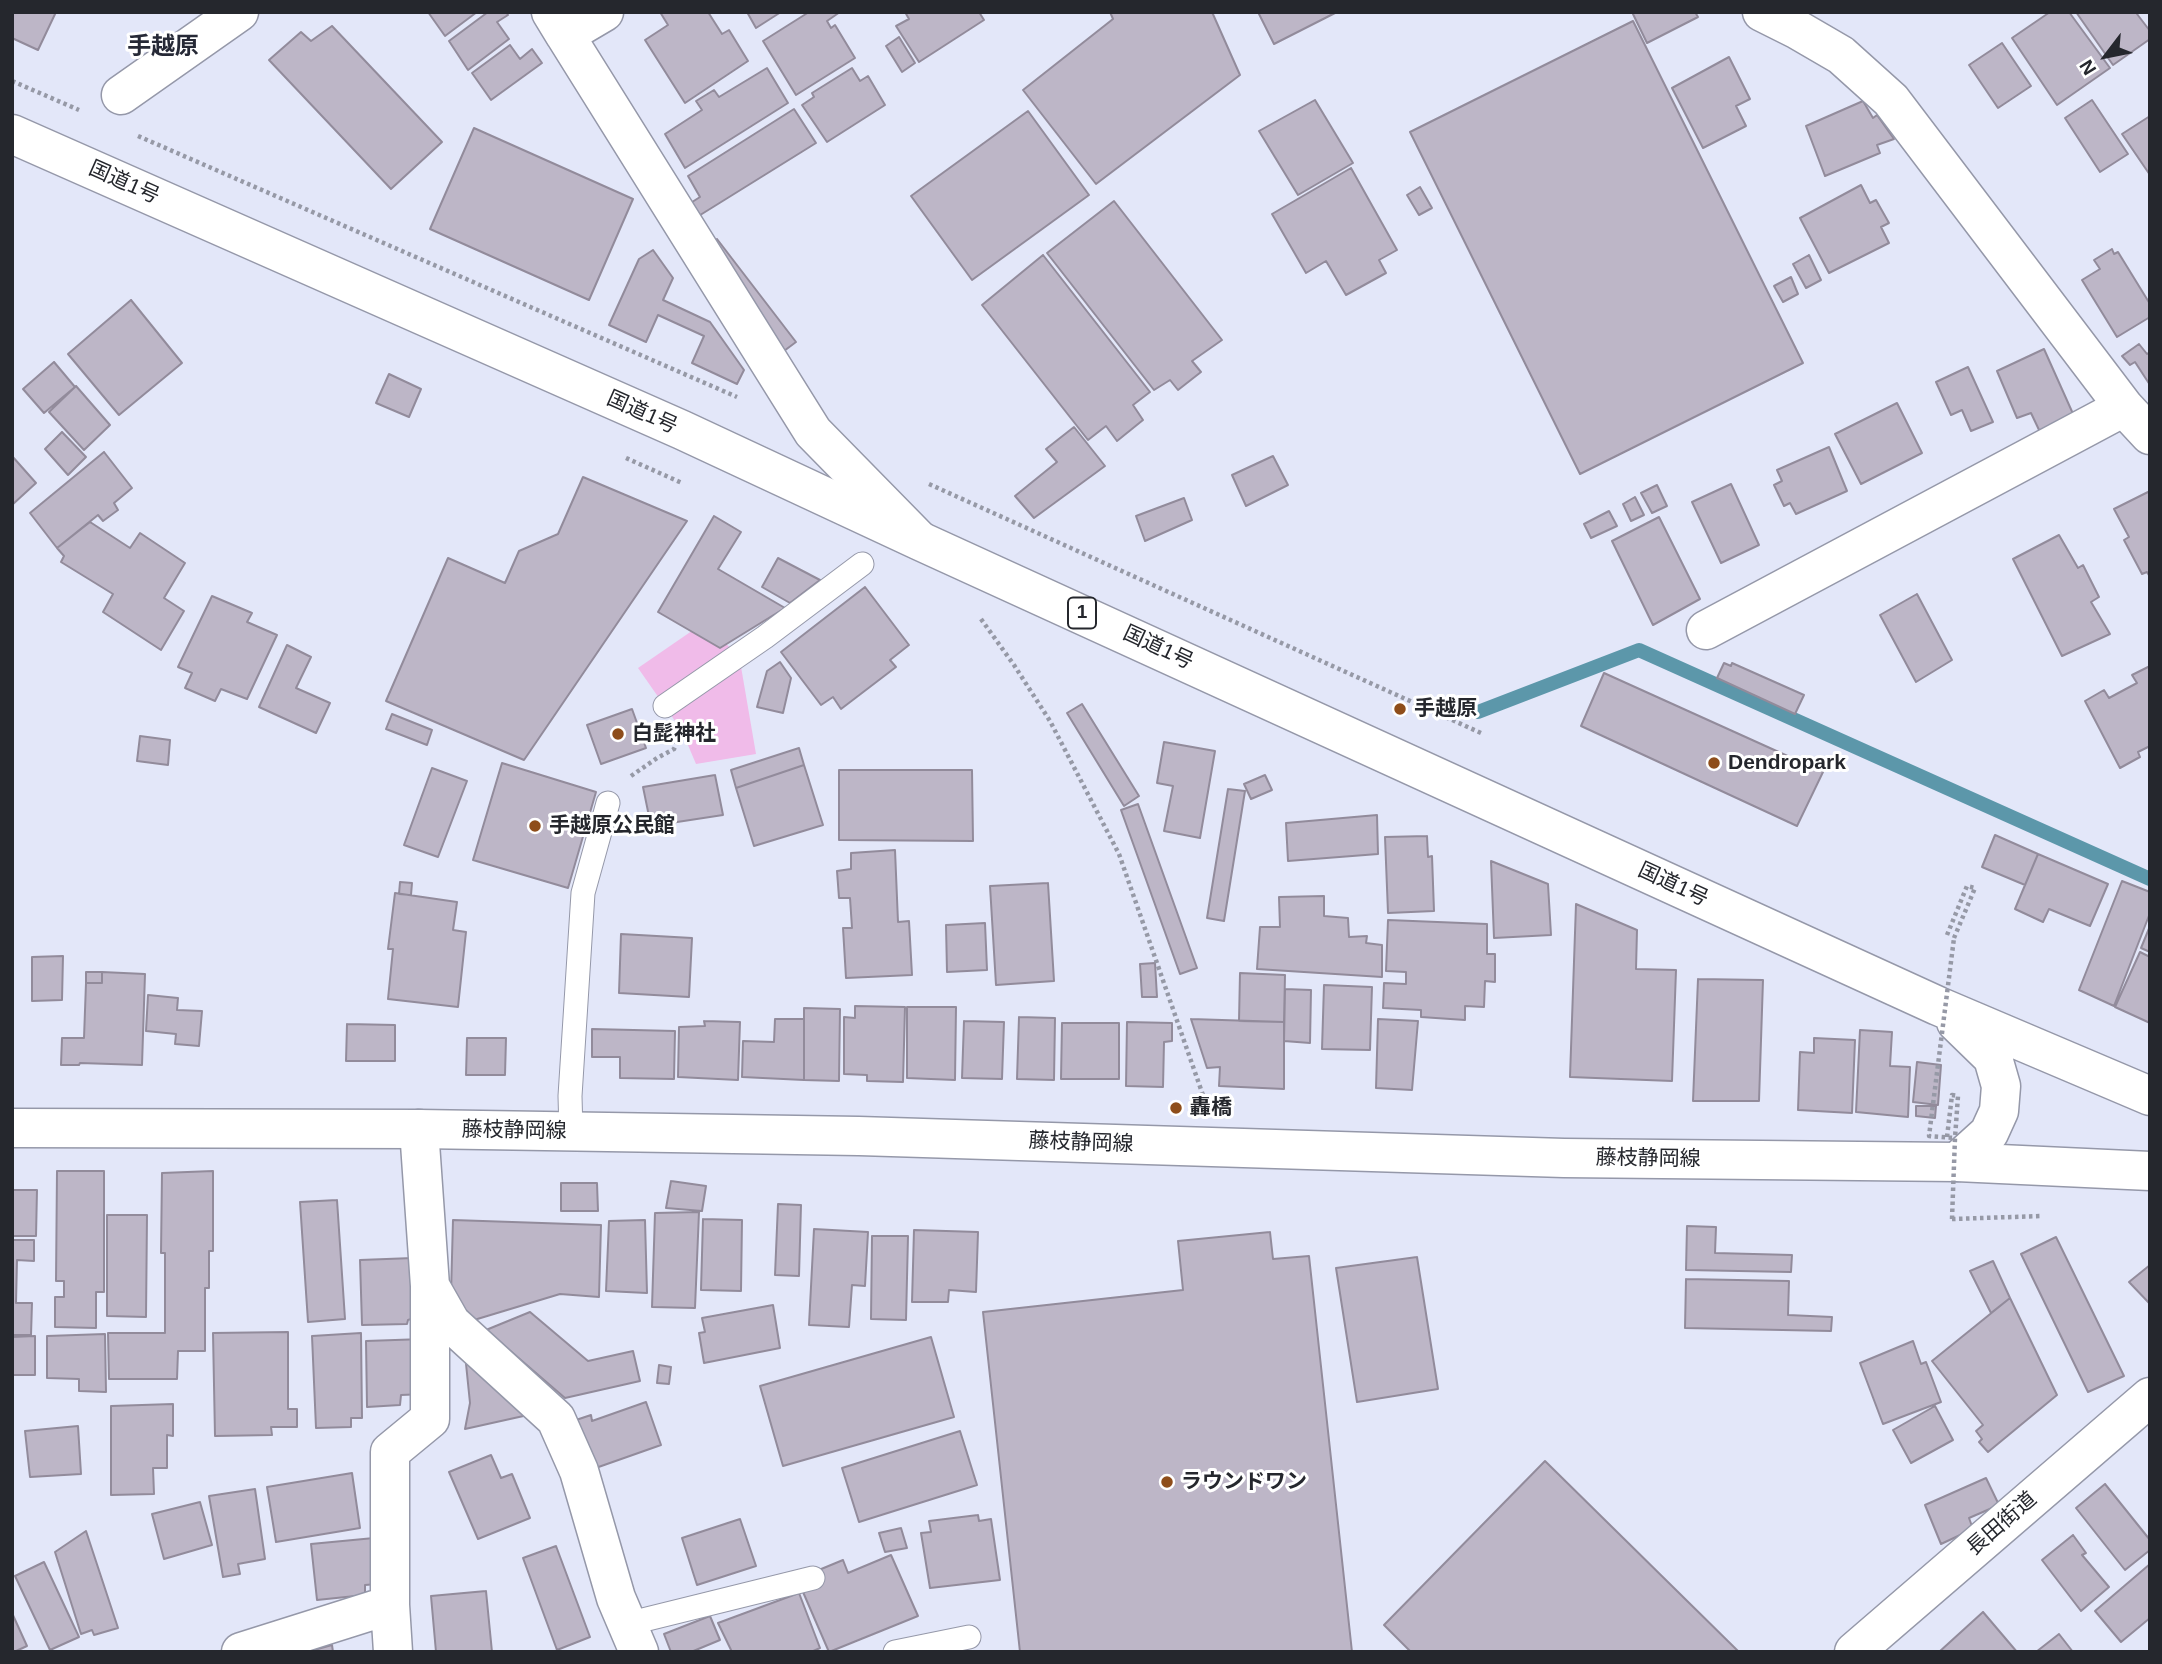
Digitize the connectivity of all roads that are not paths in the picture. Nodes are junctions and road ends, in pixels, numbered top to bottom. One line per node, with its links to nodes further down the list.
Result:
1 (239, 12): 5 (main road)
2 (604, 12): 4 (main road)
3 (1762, 12): 7 (main road)
4 (558, 24): 9 (main road)
5 (121, 96)
6 (12, 134): 9 (main road, 国道1号 / 1)
7 (2124, 407): 8 (main road); 11 (main road)
8 (2150, 435)
9 (920, 541): 14 (main road, 国道1号 / 1)
10 (862, 564): 12 (lane)
11 (1706, 629)
12 (665, 706)
13 (608, 803): 18 (lane)
14 (1938, 1006): 15 (main road, 国道1号 / 1); 19 (main road)
15 (2150, 1096)
16 (12, 1128): 17 (main road, 藤枝静岡線)
17 (419, 1129): 18 (main road, 藤枝静岡線); 21 (main road)
18 (571, 1132): 19 (main road, 藤枝静岡線)
19 (1953, 1146): 20 (main road, 藤枝静岡線)
20 (2150, 1171)
21 (430, 1286): 24 (main road); 26 (main road)
22 (2150, 1397): 30 (main road, 長田街道)
23 (813, 1578): 26 (lane)
24 (390, 1605): 27 (main road); 28 (main road)
25 (969, 1637): 29 (lane)
26 (633, 1638)
27 (240, 1652)
28 (393, 1652)
29 (895, 1652)
30 (1854, 1652)

